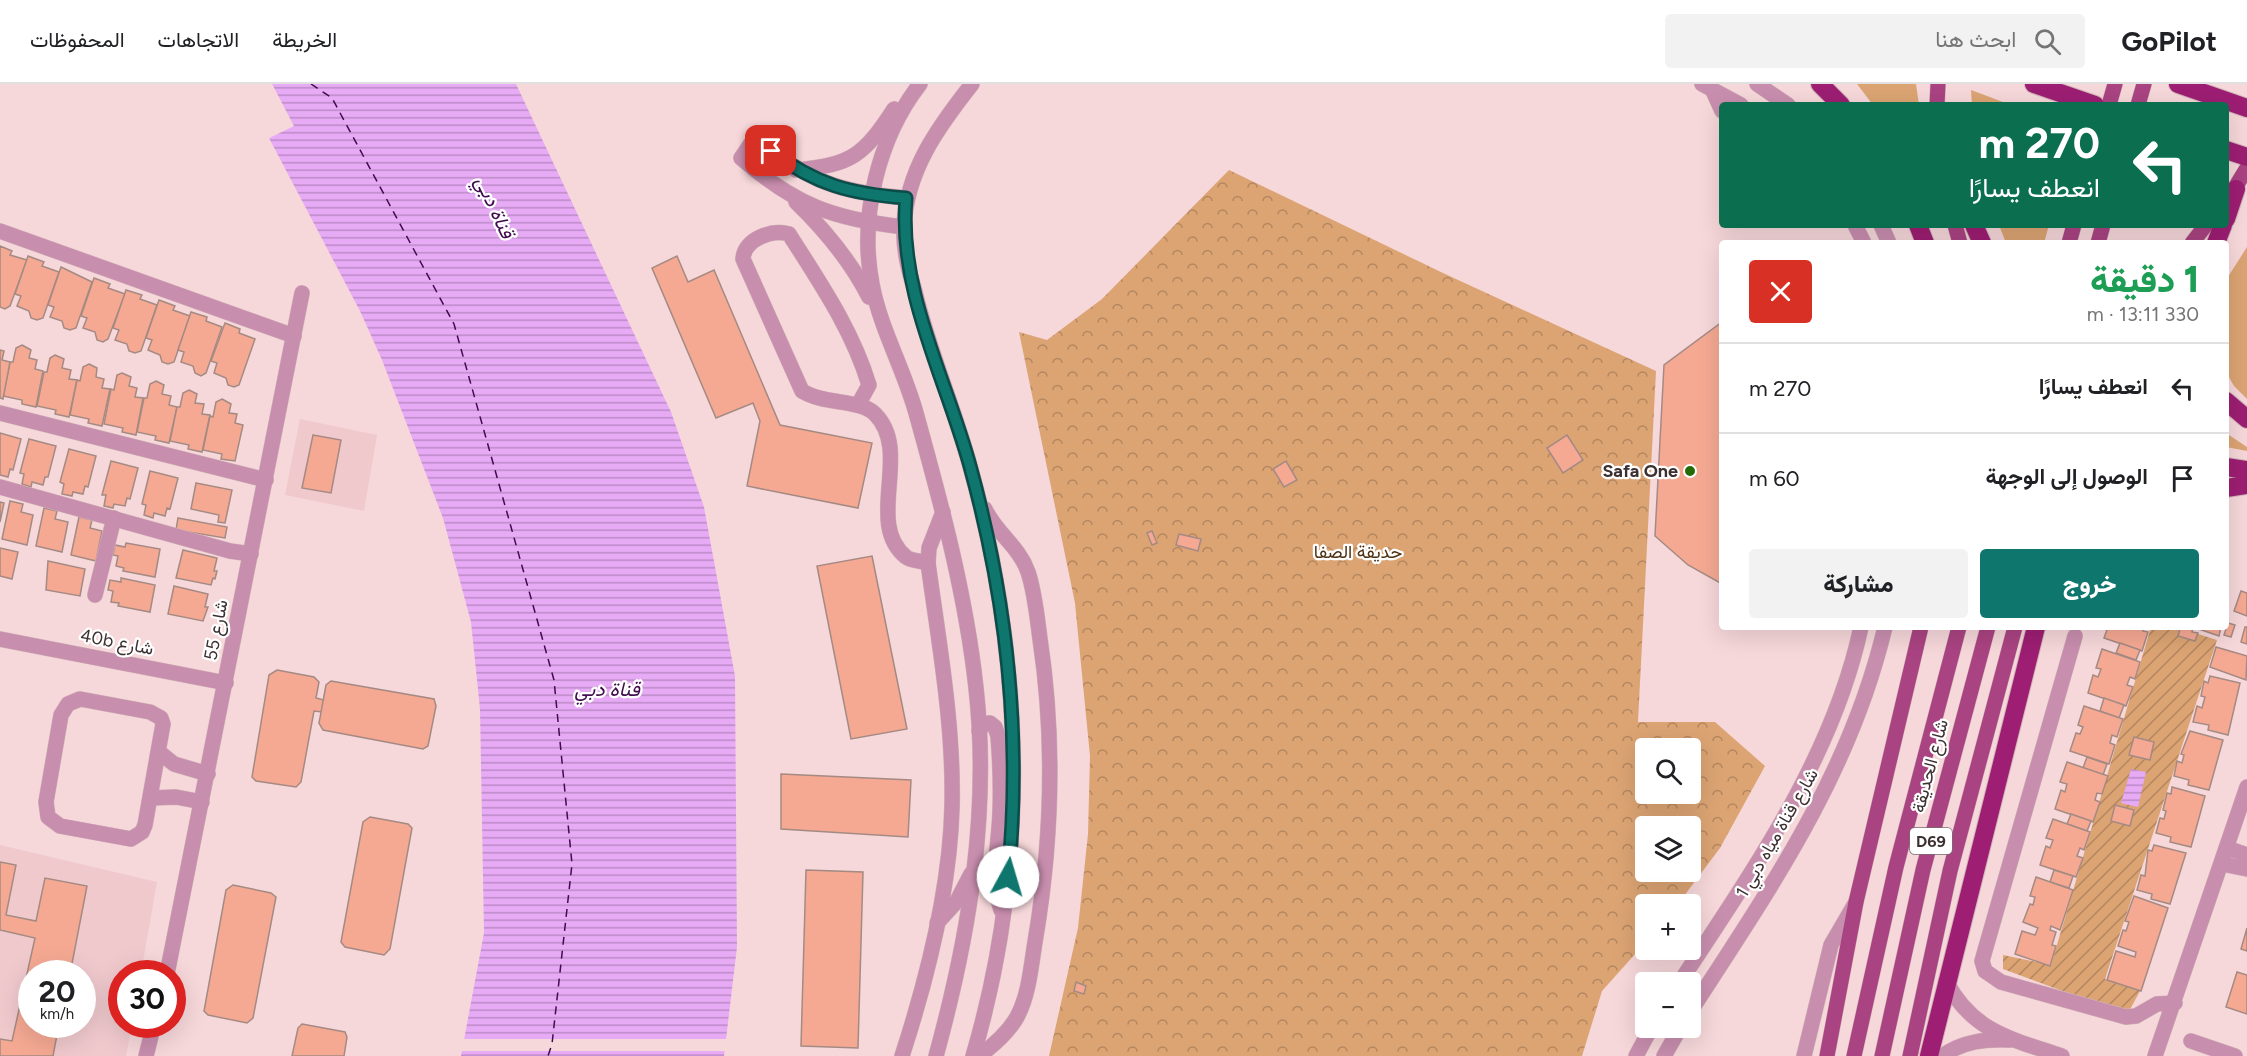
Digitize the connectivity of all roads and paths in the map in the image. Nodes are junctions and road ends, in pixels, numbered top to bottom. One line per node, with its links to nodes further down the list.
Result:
1 (972, 84): 27 (street)
2 (1757, 84): 12 (street)
3 (1820, 84): 13 (highway)
4 (1938, 84): 14 (main road)
5 (2034, 84): 15 (highway)
6 (2115, 84): 16 (main road)
7 (2144, 84): 17 (main road)
8 (2178, 84): 19 (highway)
9 (919, 85): 23 (street); 24 (street)
10 (1707, 86): 11 (street); 18 (street)
11 (1736, 102)
12 (1784, 102)
13 (1838, 102)
14 (1937, 102)
15 (2086, 102)
16 (2110, 102)
17 (2139, 102)
18 (1719, 106)
19 (2247, 108)
20 (2229, 151): 21 (highway)
21 (2247, 158)
22 (2247, 168): 25 (main road)
23 (796, 170): 24 (street); 26 (street)
24 (871, 195): 27 (street); 28 (street)
25 (2231, 195)
26 (790, 196): 28 (street); 34 (street)
27 (906, 198): 29 (street)
28 (869, 223): 29 (street); 34 (street)
29 (904, 227): 46 (street)
30 (2204, 228): 32 (main road)
31 (0, 231): 35 (street)
32 (2194, 240)
33 (302, 293): 35 (street, شارع 55)
34 (885, 327): 47 (street)
35 (294, 336): 42 (street, شارع 55)
36 (2229, 404): 39 (highway)
37 (858, 405): 37 (street); 50 (street)
38 (0, 413): 42 (street)
39 (2247, 419)
40 (2229, 467): 41 (highway)
41 (2247, 470)
42 (266, 480): 49 (street, شارع 55)
43 (2247, 485): 45 (highway)
44 (0, 487): 48 (street)
45 (2229, 488)
46 (976, 492): 74 (street); 90 (street)
47 (943, 513): 50 (street); 62 (street)
48 (114, 518): 49 (street); 51 (street)
49 (251, 554): 61 (street, شارع 55)
50 (928, 563): 75 (street)
51 (95, 595)
52 (1860, 630): 77 (street, شارع قناة مياه دبي 1)
53 (1884, 630): 79 (street, شارع قناة مياه دبي 1)
54 (1920, 630): 73 (main road)
55 (1958, 630): 95 (main road, شارع الحديقة / D69)
56 (1987, 630): 96 (main road, شارع الحديقة / D69)
57 (2014, 630): 97 (main road)
58 (2035, 630): 78 (highway)
59 (2075, 636): 80 (street)
60 (0, 639): 61 (street, 40b شارع)
61 (226, 683): 64 (street, شارع 55)
62 (979, 731): 70 (street); 74 (street)
63 (159, 752): 64 (street); 66 (street); 66 (street)
64 (208, 774): 67 (street, شارع 55)
65 (2247, 787): 68 (street)
66 (151, 798): 67 (street)
67 (202, 802): 76 (street, شارع 55)
68 (2227, 849): 69 (street); 71 (street)
69 (2247, 855)
70 (976, 863): 75 (street); 88 (street)
71 (2222, 864): 72 (street); 80 (street)
72 (2247, 868)
73 (1856, 902): 93 (street); 94 (main road)
74 (1003, 916): 89 (street)
75 (936, 924): 87 (street)
76 (170, 960)
77 (1686, 972)
78 (1947, 981): 84 (street); 98 (highway)
79 (1701, 995)
80 (2175, 1003): 101 (street)
81 (150, 1038): 86 (street)
82 (1646, 1038): 91 (street)
83 (1674, 1038): 92 (street)
84 (2016, 1041): 99 (street); 100 (street)
85 (2191, 1041): 102 (street)
86 (146, 1056)
87 (902, 1056)
88 (936, 1056)
89 (973, 1056)
90 (979, 1056)
91 (1636, 1056)
92 (1664, 1056)
93 (1804, 1056)
94 (1827, 1056)
95 (1854, 1056)
96 (1882, 1056)
97 (1910, 1056)
98 (1929, 1056)
99 (1942, 1056)
100 (2062, 1056)
101 (2155, 1056)
102 (2235, 1056)

